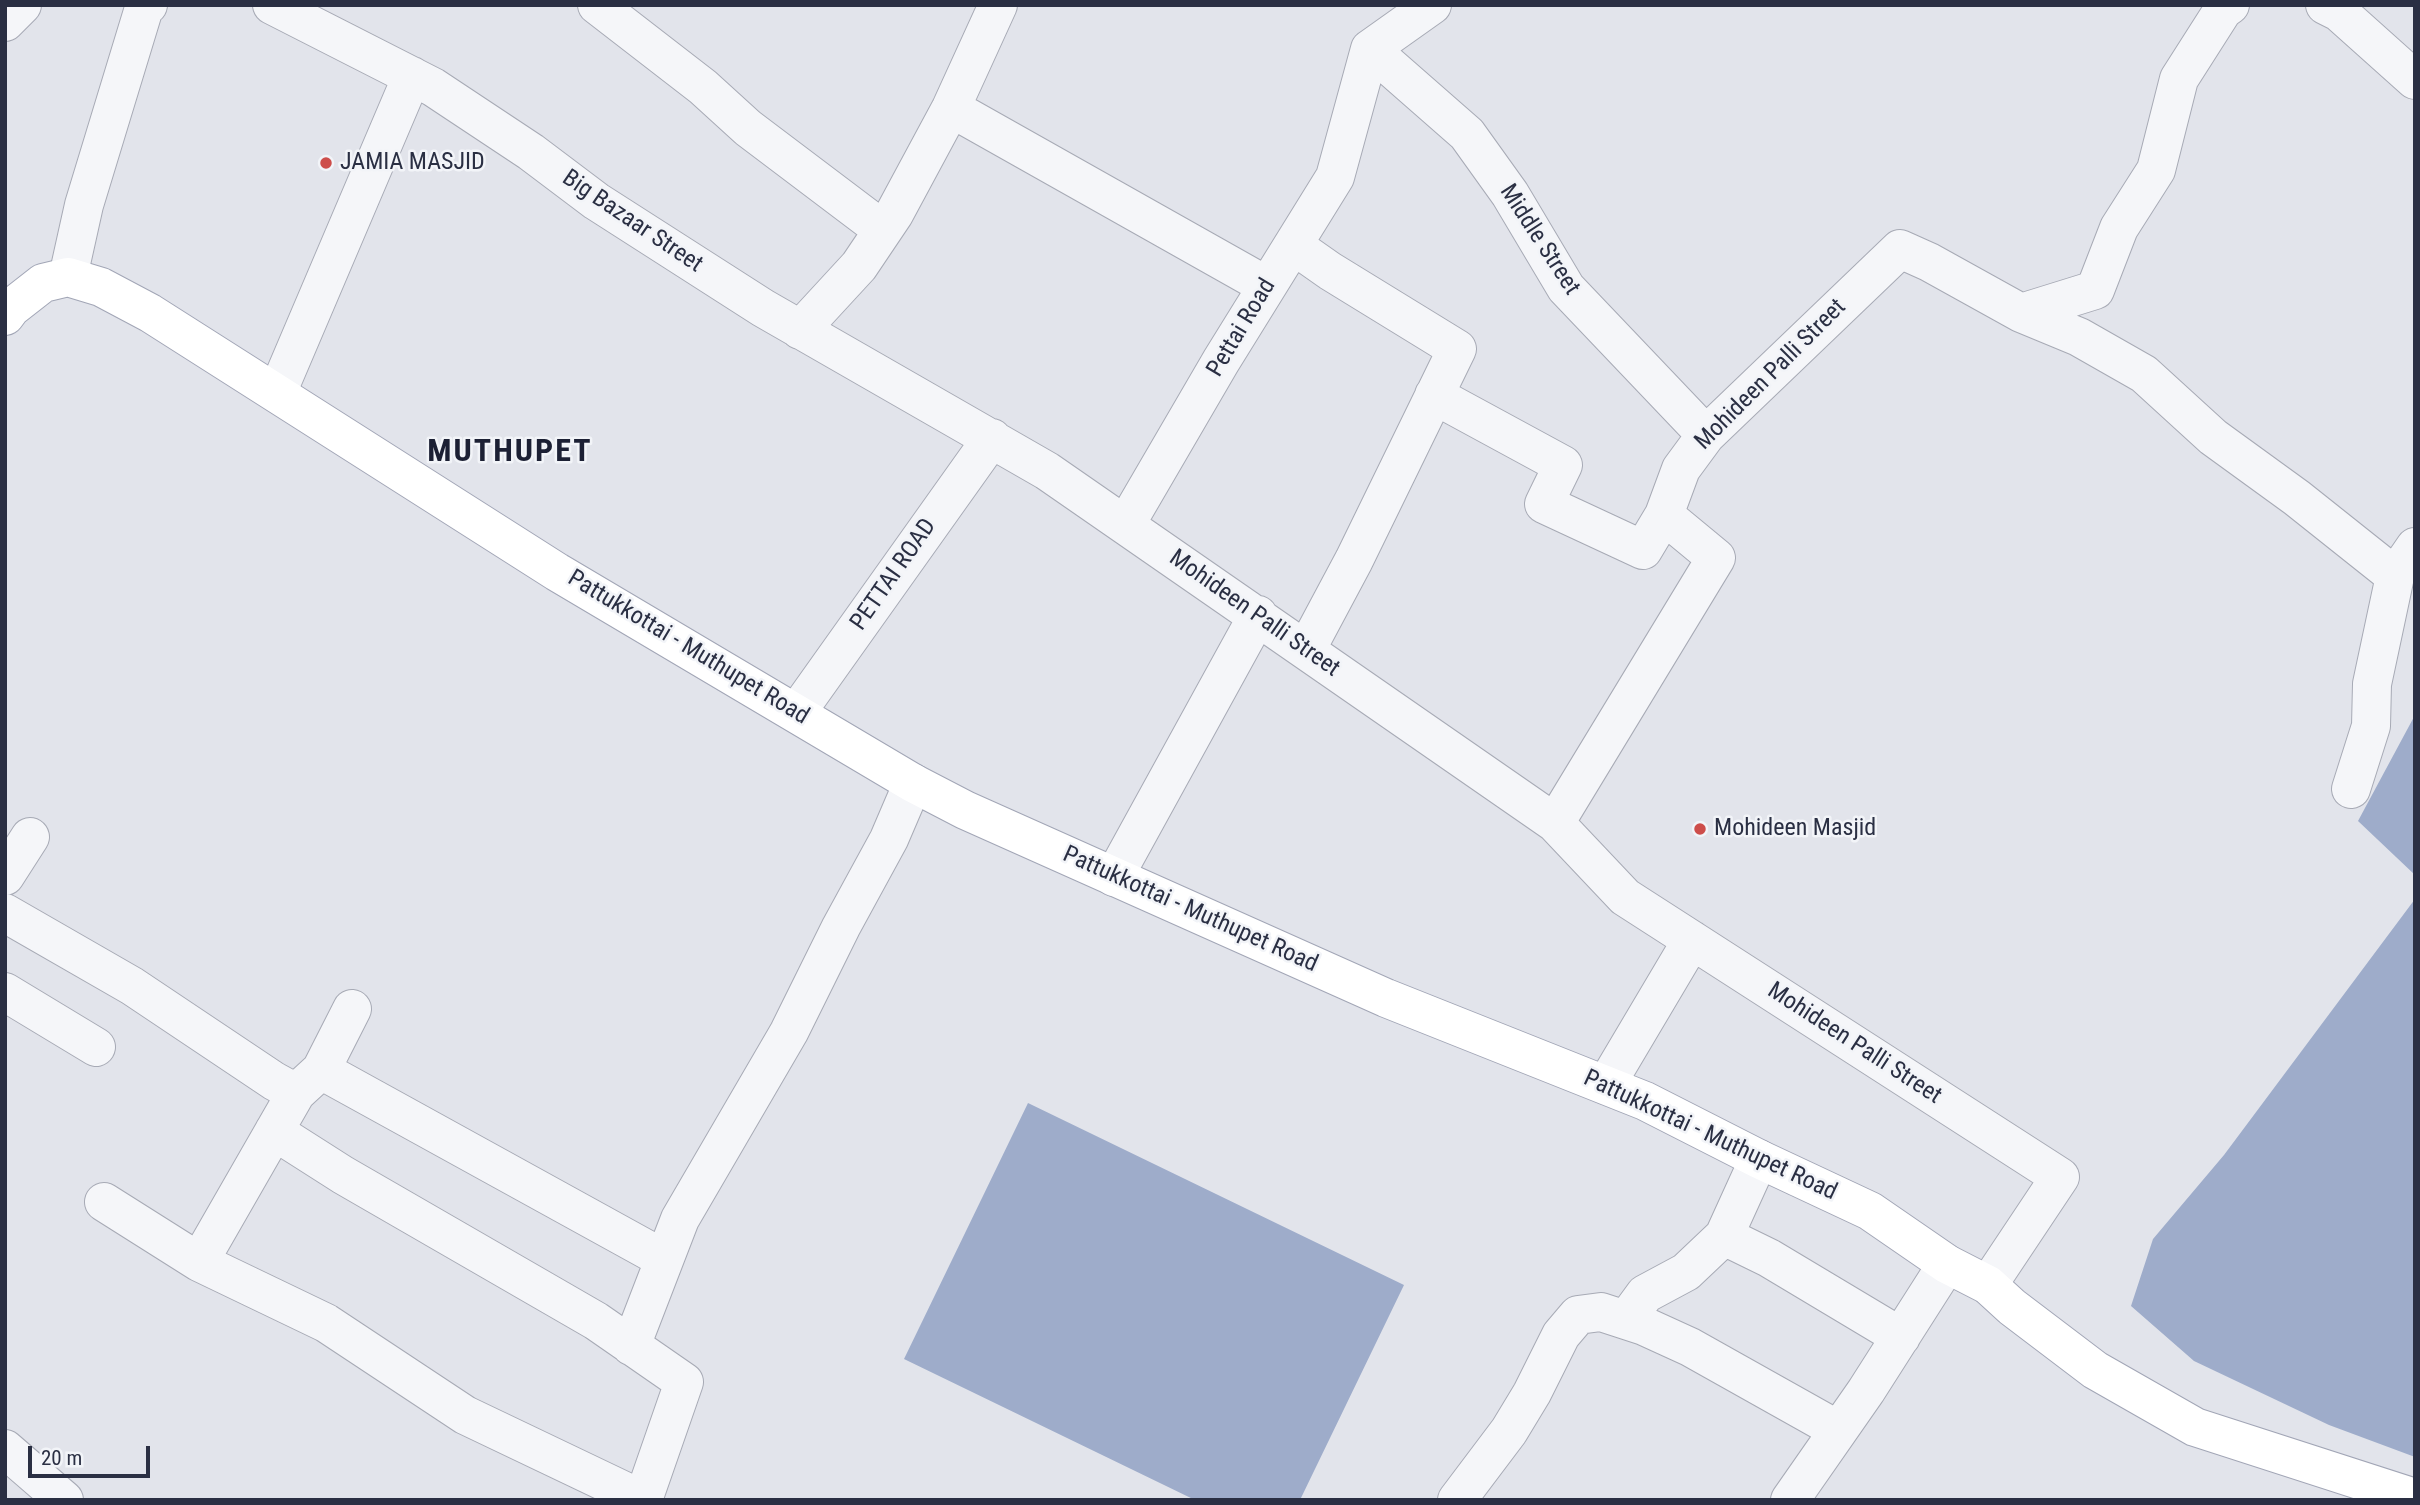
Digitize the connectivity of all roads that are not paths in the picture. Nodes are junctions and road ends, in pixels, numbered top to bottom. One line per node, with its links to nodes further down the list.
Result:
1 (22, 5): 9 (street)
2 (148, 5): 16 (street)
3 (272, 5): 11 (street, Big Bazaar Street)
4 (597, 5): 14 (street)
5 (1432, 5): 10 (street)
6 (2230, 5): 18 (street)
7 (2325, 5): 12 (street)
8 (996, 6): 13 (street)
9 (5, 22)
10 (1370, 49): 15 (street, Pettai Road); 23 (street, Middle Street)
11 (412, 76): 20 (street, Big Bazaar Street); 21 (street)
12 (2415, 80)
13 (951, 108): 14 (street); 17 (street)
14 (883, 230): 20 (street)
15 (1293, 245): 17 (street, Pettai Road); 22 (street)
16 (68, 277): 19 (main road); 21 (main road, Pattukkottai - Muthupet Road)
17 (1267, 286): 26 (street, Pettai Road)
18 (2021, 313): 23 (street, Mohideen Palli Street); 27 (street)
19 (5, 316)
20 (800, 330): 24 (street, Big Bazaar Street)
21 (277, 393): 30 (main road, Pattukkottai - Muthupet Road)
22 (1434, 395): 25 (street, Mohideen Palli Street); 29 (street)
23 (1706, 435): 25 (street, Mohideen Palli Street)
24 (992, 438): 26 (street); 30 (street, PETTAI ROAD)
25 (1664, 515): 33 (street)
26 (1126, 524): 28 (street, Mohideen Palli Street)
27 (2405, 561): 32 (street)
28 (1258, 615): 29 (street, Mohideen Palli Street); 36 (street)
29 (1306, 650): 33 (street, Mohideen Palli Street)
30 (797, 712): 31 (main road, Pattukkottai - Muthupet Road)
31 (913, 783): 36 (main road, Pattukkottai - Muthupet Road); 48 (street)
32 (2351, 789)
33 (1555, 823): 38 (street, Mohideen Palli Street)
34 (30, 837): 35 (street)
35 (5, 876)
36 (1114, 877): 43 (main road, Pattukkottai - Muthupet Road)
37 (5, 913): 42 (street)
38 (1692, 940): 43 (street); 51 (street, Mohideen Palli Street)
39 (5, 992): 41 (street)
40 (352, 1009): 42 (street)
41 (96, 1046)
42 (308, 1081): 44 (street); 48 (street)
43 (1606, 1085): 45 (main road, Pattukkottai - Muthupet Road)
44 (274, 1131): 49 (street); 54 (street)
45 (1759, 1159): 47 (street); 50 (main road, Pattukkottai - Muthupet Road)
46 (104, 1202): 49 (street)
47 (1724, 1236): 52 (street); 53 (street)
48 (664, 1259): 54 (street)
49 (199, 1262): 59 (street)
50 (1947, 1264): 51 (main road, Pattukkottai - Muthupet Road); 53 (street)
51 (1988, 1285): 57 (main road, Pattukkottai - Muthupet Road)
52 (1626, 1320): 55 (street); 60 (street)
53 (1901, 1337): 55 (street)
54 (631, 1346): 59 (street)
55 (1838, 1430): 61 (street)
56 (5, 1448): 58 (street)
57 (2410, 1498)
58 (64, 1500)
59 (643, 1500)
60 (1457, 1500)
61 (1790, 1500)

